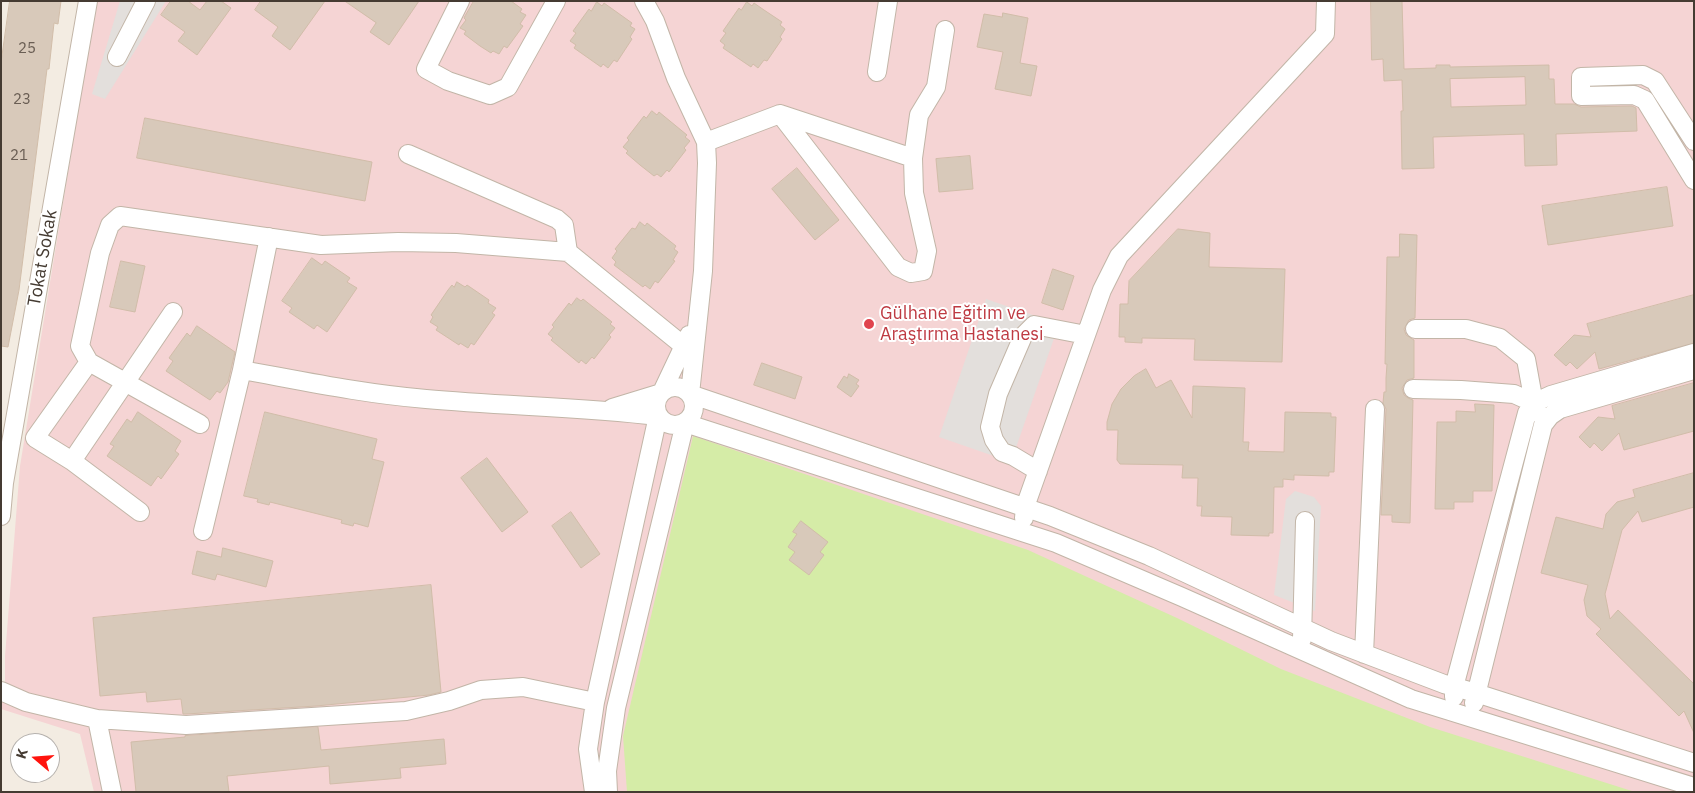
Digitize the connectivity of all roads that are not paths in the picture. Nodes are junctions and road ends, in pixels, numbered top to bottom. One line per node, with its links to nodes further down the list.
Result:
1 (88, 1): 43 (street, Tokat Sokak)
2 (146, 1): 9 (street)
3 (460, 1): 4 (street)
4 (556, 1)
5 (644, 1): 13 (street)
6 (888, 1): 10 (street)
7 (1326, 1): 22 (street)
8 (945, 30): 15 (street)
9 (117, 57)
10 (877, 72)
11 (780, 114): 13 (street); 15 (street); 15 (street)
12 (1694, 141): 16 (street)
13 (706, 142): 20 (street)
14 (408, 154): 18 (street)
15 (914, 158)
16 (1694, 180)
17 (269, 237): 18 (street); 25 (street); 26 (street)
18 (568, 252): 23 (street)
19 (172, 312): 28 (street)
20 (699, 312): 23 (street); 31 (street)
21 (1415, 329): 32 (street)
22 (1086, 335): 40 (street); 40 (street)
23 (685, 347): 30 (street)
24 (1694, 353): 32 (street)
25 (89, 362): 28 (street); 39 (street)
26 (242, 370): 33 (street); 45 (street)
27 (1694, 370): 38 (street)
28 (124, 382): 37 (street); 39 (street)
29 (1413, 389): 32 (street)
30 (661, 392): 31 (street); 33 (street); 35 (street)
31 (690, 394): 36 (street); 41 (street)
32 (1534, 403): 38 (street); 50 (street)
33 (607, 410): 35 (street)
34 (1374, 410): 49 (street)
35 (658, 416): 36 (street); 53 (street)
36 (685, 423): 46 (street); 61 (street)
37 (200, 424)
38 (1543, 425): 52 (street)
39 (72, 461): 42 (street)
40 (1038, 471): 41 (street)
41 (1025, 507): 46 (street); 47 (street)
42 (140, 512)
43 (1, 516)
44 (1305, 521): 47 (street)
45 (203, 531)
46 (1022, 532): 48 (street)
47 (1301, 628): 48 (street); 49 (street)
48 (1303, 652): 54 (street)
49 (1364, 654): 50 (street)
50 (1454, 687): 52 (street); 54 (street)
51 (1, 691): 56 (street)
52 (1476, 693): 55 (street); 57 (street)
53 (595, 702): 56 (street); 60 (street)
54 (1454, 712): 55 (street)
55 (1472, 718): 58 (street)
56 (97, 719): 59 (street)
57 (1694, 763)
58 (1694, 787)
59 (112, 792)
60 (594, 792)
61 (608, 792)

